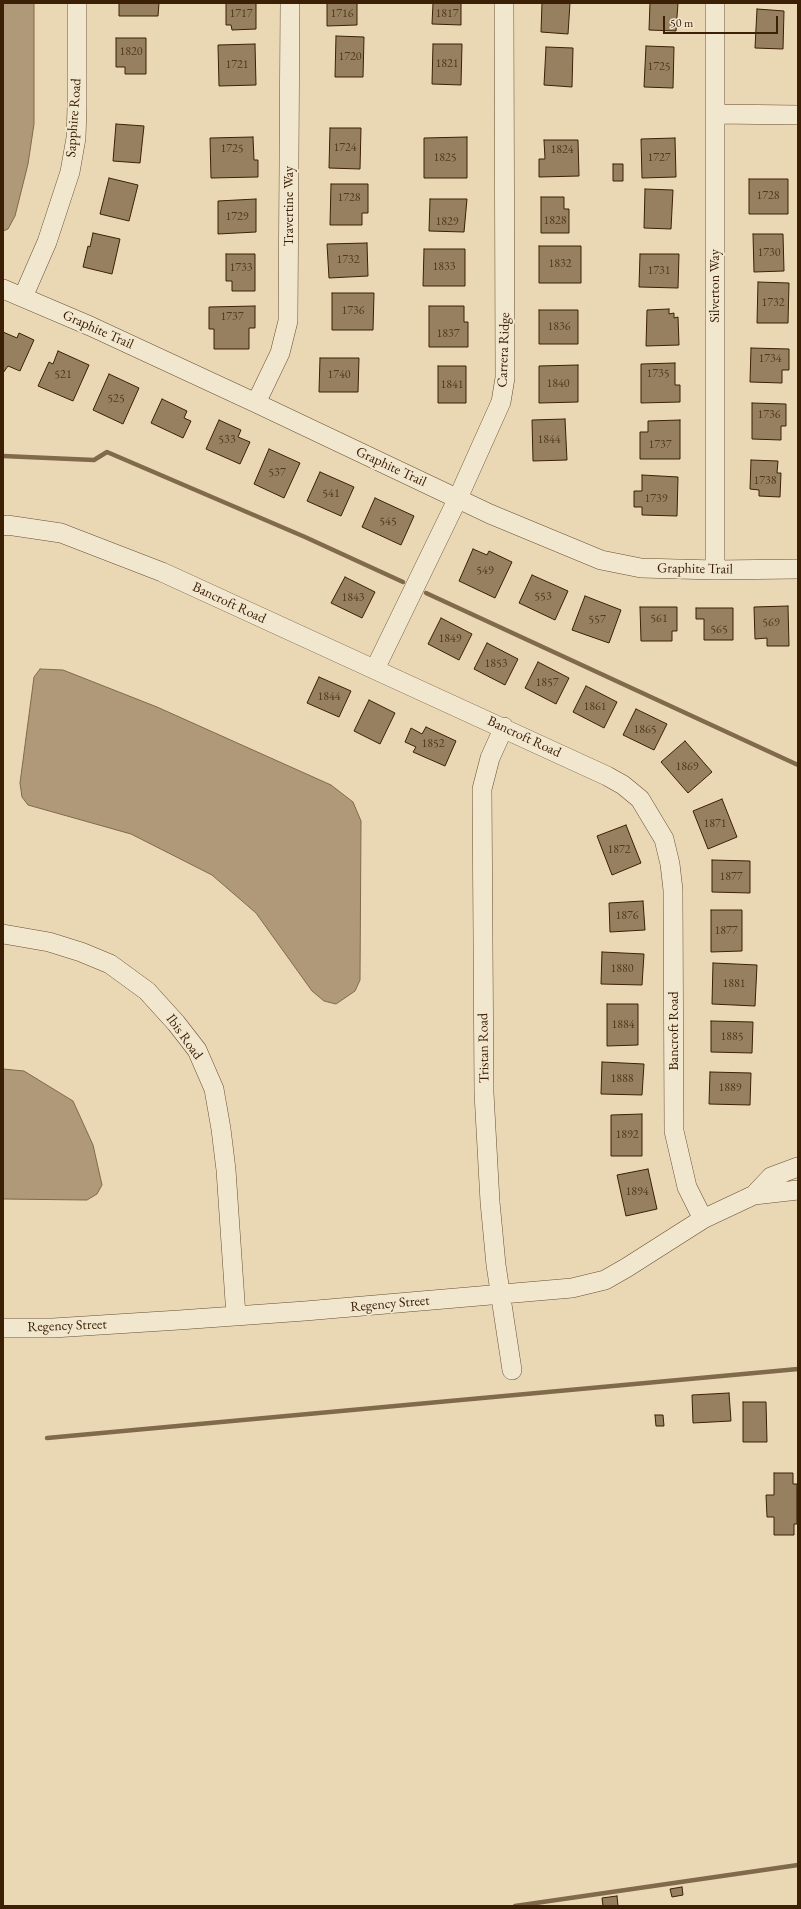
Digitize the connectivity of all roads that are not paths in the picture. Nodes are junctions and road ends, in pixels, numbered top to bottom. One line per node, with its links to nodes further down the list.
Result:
1 (77, 3): 8 (street, Sapphire Road)
2 (290, 3): 9 (street, Travertine Way)
3 (504, 3): 10 (street, Carrera Ridge)
4 (715, 3): 5 (street, Silverton Way)
5 (715, 114): 6 (street); 13 (street, Silverton Way)
6 (798, 115)
7 (3, 289): 8 (street, Graphite Trail)
8 (23, 297): 9 (street, Graphite Trail)
9 (256, 403): 10 (street, Graphite Trail)
10 (458, 498): 13 (street, Graphite Trail); 14 (street, Carrera Ridge)
11 (3, 526): 14 (street, Bancroft Road)
12 (798, 569): 13 (street, Graphite Trail)
13 (715, 570)
14 (375, 669): 15 (street, Bancroft Road)
15 (504, 727): 20 (street, Bancroft Road); 21 (street, Tristan Road)
16 (3, 934): 22 (street, Ibis Road)
17 (798, 1167): 19 (street, Regency Street)
18 (798, 1190): 19 (street, Regency Street)
19 (754, 1195): 20 (street, Regency Street)
20 (703, 1219): 21 (street, Regency Street)
21 (500, 1295): 22 (street, Regency Street); 24 (street, Tristan Road)
22 (236, 1316): 23 (street, Regency Street)
23 (3, 1328)
24 (512, 1370)

